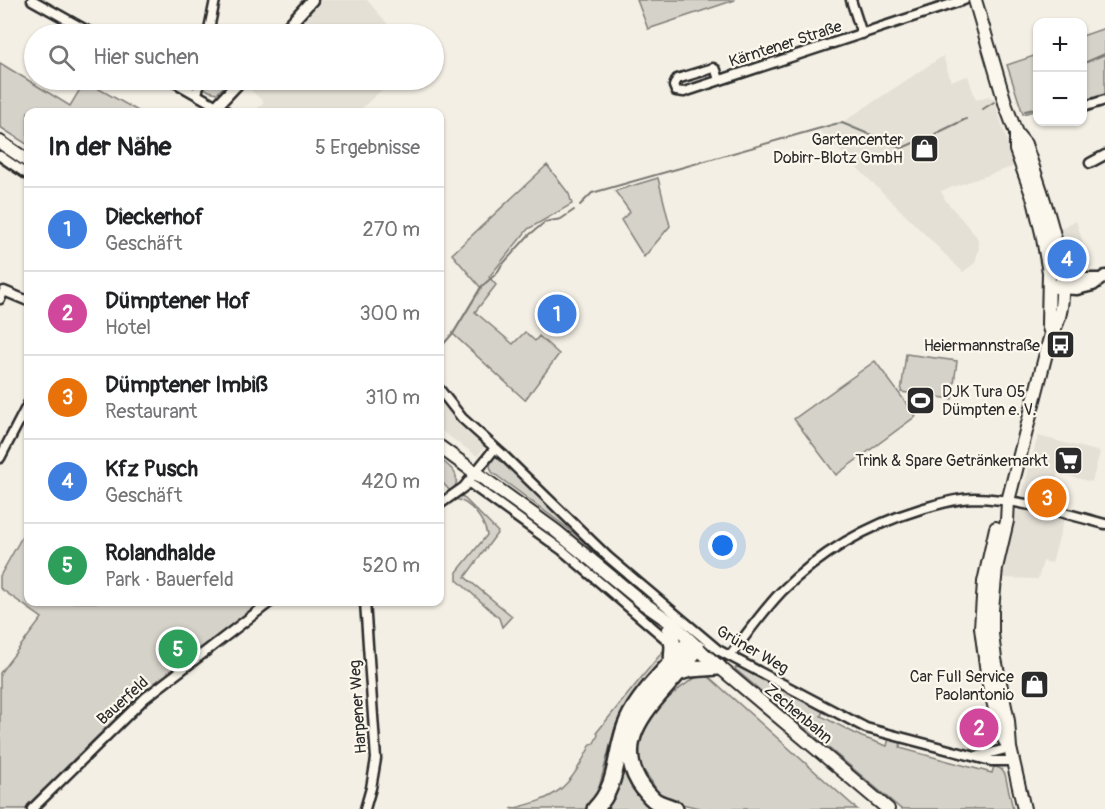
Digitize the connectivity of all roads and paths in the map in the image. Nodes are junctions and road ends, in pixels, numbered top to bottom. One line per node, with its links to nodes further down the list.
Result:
1 (32, 0): 7 (street)
2 (215, 0): 8 (street)
3 (312, 0): 9 (street)
4 (851, 0): 10 (street)
5 (964, 0): 10 (street, Kärntener Straße)
6 (975, 0): 27 (main road)
7 (75, 24)
8 (210, 24)
9 (290, 24)
10 (861, 34): 11 (street, Kärntener Straße)
11 (719, 80): 11 (street, Kärntener Straße)
12 (188, 90): 15 (street)
13 (198, 90): 15 (street)
14 (232, 90): 19 (street)
15 (197, 95): 18 (street)
16 (1105, 100): 17 (street)
17 (1087, 106)
18 (213, 108)
19 (215, 108)
20 (0, 142): 24 (main road)
21 (1105, 155): 23 (street)
22 (0, 156): 25 (street)
23 (1090, 163)
24 (24, 166)
25 (24, 168)
26 (1103, 277): 27 (street)
27 (1058, 287): 38 (main road)
28 (0, 299): 29 (street)
29 (24, 300)
30 (444, 395): 32 (street, Grüner Weg)
31 (24, 412): 34 (street)
32 (495, 448): 35 (street); 45 (street, Grüner Weg)
33 (444, 451): 35 (main road)
34 (0, 458)
35 (472, 477): 36 (main road); 37 (street)
36 (502, 499): 40 (main road, Zechenbahn); 43 (street, Zechenbahn)
37 (444, 501)
38 (1008, 501): 39 (street); 45 (street); 47 (main road)
39 (1105, 524)
40 (643, 603): 43 (main road, Zechenbahn); 44 (main road, Zechenbahn)
41 (265, 606): 50 (street, Bauerfeld)
42 (365, 606): 51 (street, Harpener Weg)
43 (668, 635): 44 (main road, Zechenbahn); 46 (highway)
44 (693, 645): 45 (main road, Zechenbahn); 46 (highway)
45 (724, 662): 46 (highway); 48 (street, Grüner Weg); 54 (main road, Zechenbahn)
46 (675, 668): 52 (highway); 53 (highway)
47 (1010, 748): 48 (street, Grüner Weg); 49 (main road)
48 (976, 756): 49 (street, Grüner Weg)
49 (1013, 761): 55 (main road)
50 (32, 809)
51 (364, 809)
52 (595, 809)
53 (675, 809)
54 (888, 809)
55 (1024, 809)

